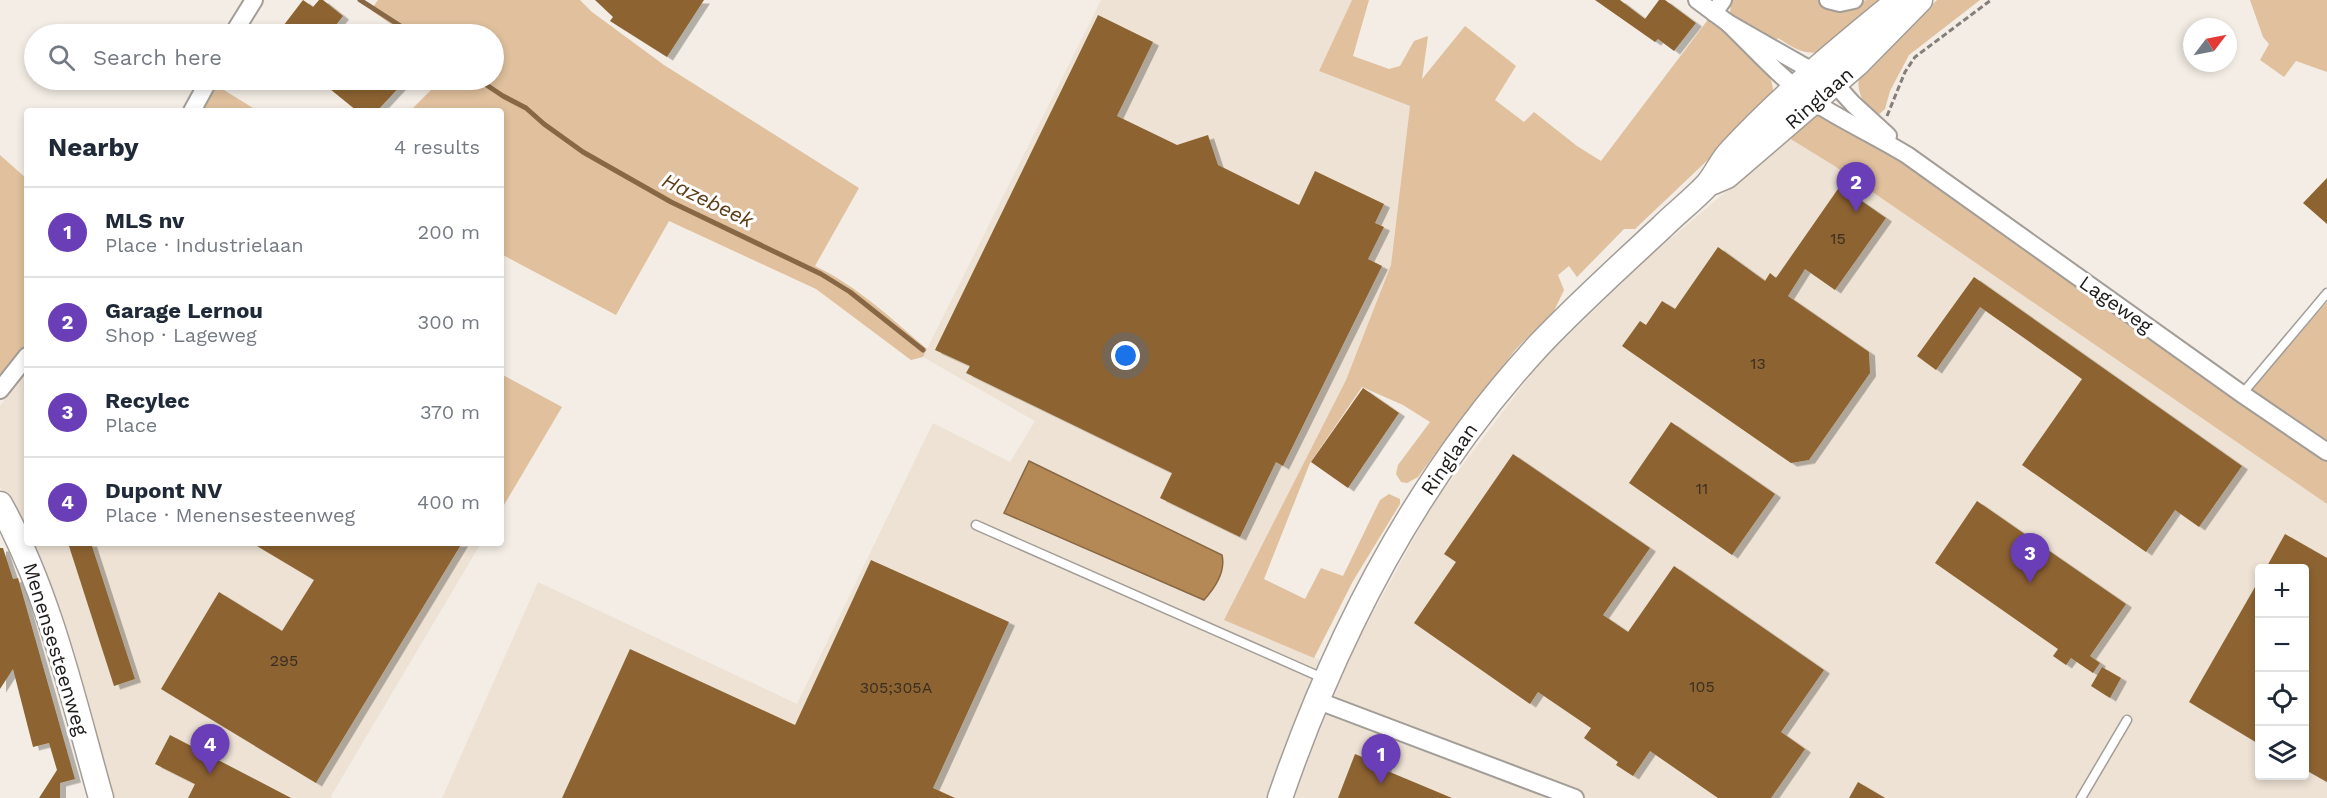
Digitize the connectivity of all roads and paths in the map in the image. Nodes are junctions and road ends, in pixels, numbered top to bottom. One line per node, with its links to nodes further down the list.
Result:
1 (254, 0): 9 (street)
2 (1697, 0): 8 (street, Lageweg)
3 (1828, 0): 4 (street)
4 (1854, 0)
5 (1899, 0): 10 (main road, Ringlaan)
6 (1920, 0): 11 (main road, Ringlaan)
7 (1991, 0): 15 (path)
8 (1722, 12): 10 (street, Lageweg); 13 (street, Lageweg)
9 (239, 24)
10 (1814, 71): 11 (street, Lageweg); 13 (main road, Ringlaan)
11 (1835, 84): 13 (main road, Ringlaan); 15 (street, Lageweg)
12 (204, 90): 14 (street)
13 (1805, 95): 16 (street, Lageweg); 24 (main road, Ringlaan)
14 (194, 108)
15 (1881, 127): 16 (street, Lageweg)
16 (1906, 155): 20 (street, Lageweg)
17 (2327, 293): 20 (lane)
18 (24, 360): 19 (street)
19 (0, 390)
20 (2242, 394): 21 (street, Lageweg)
21 (2327, 452)
22 (0, 504): 26 (main road, Menensesteenweg)
23 (976, 525): 24 (lane)
24 (1320, 689): 27 (main road, Ringlaan); 28 (street)
25 (2127, 720): 29 (lane)
26 (101, 798)
27 (1280, 798)
28 (1575, 798)
29 (2081, 798)

